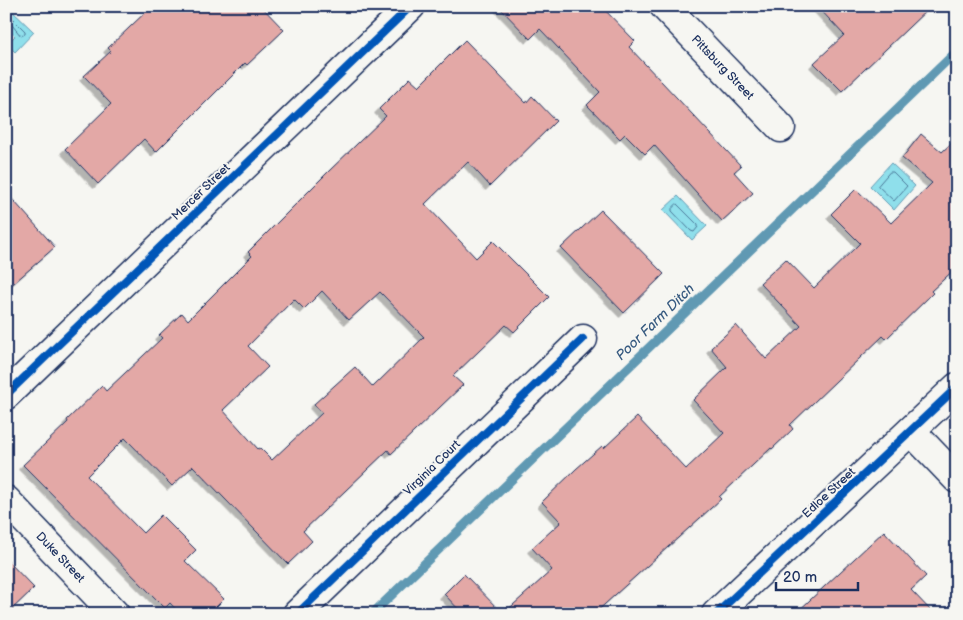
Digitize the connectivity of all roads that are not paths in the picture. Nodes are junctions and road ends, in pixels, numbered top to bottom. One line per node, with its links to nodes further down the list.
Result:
1 (411, 6): 6 (street, Mercer Street)
2 (664, 6): 3 (street, Pittsburg Street)
3 (781, 128)
4 (583, 340): 11 (street, Virginia Court)
5 (957, 387): 7 (street, Edloe Street)
6 (6, 395)
7 (911, 431): 8 (street); 12 (street, Edloe Street)
8 (957, 479)
9 (6, 500): 10 (street, Duke Street)
10 (115, 614)
11 (297, 614)
12 (716, 614)

